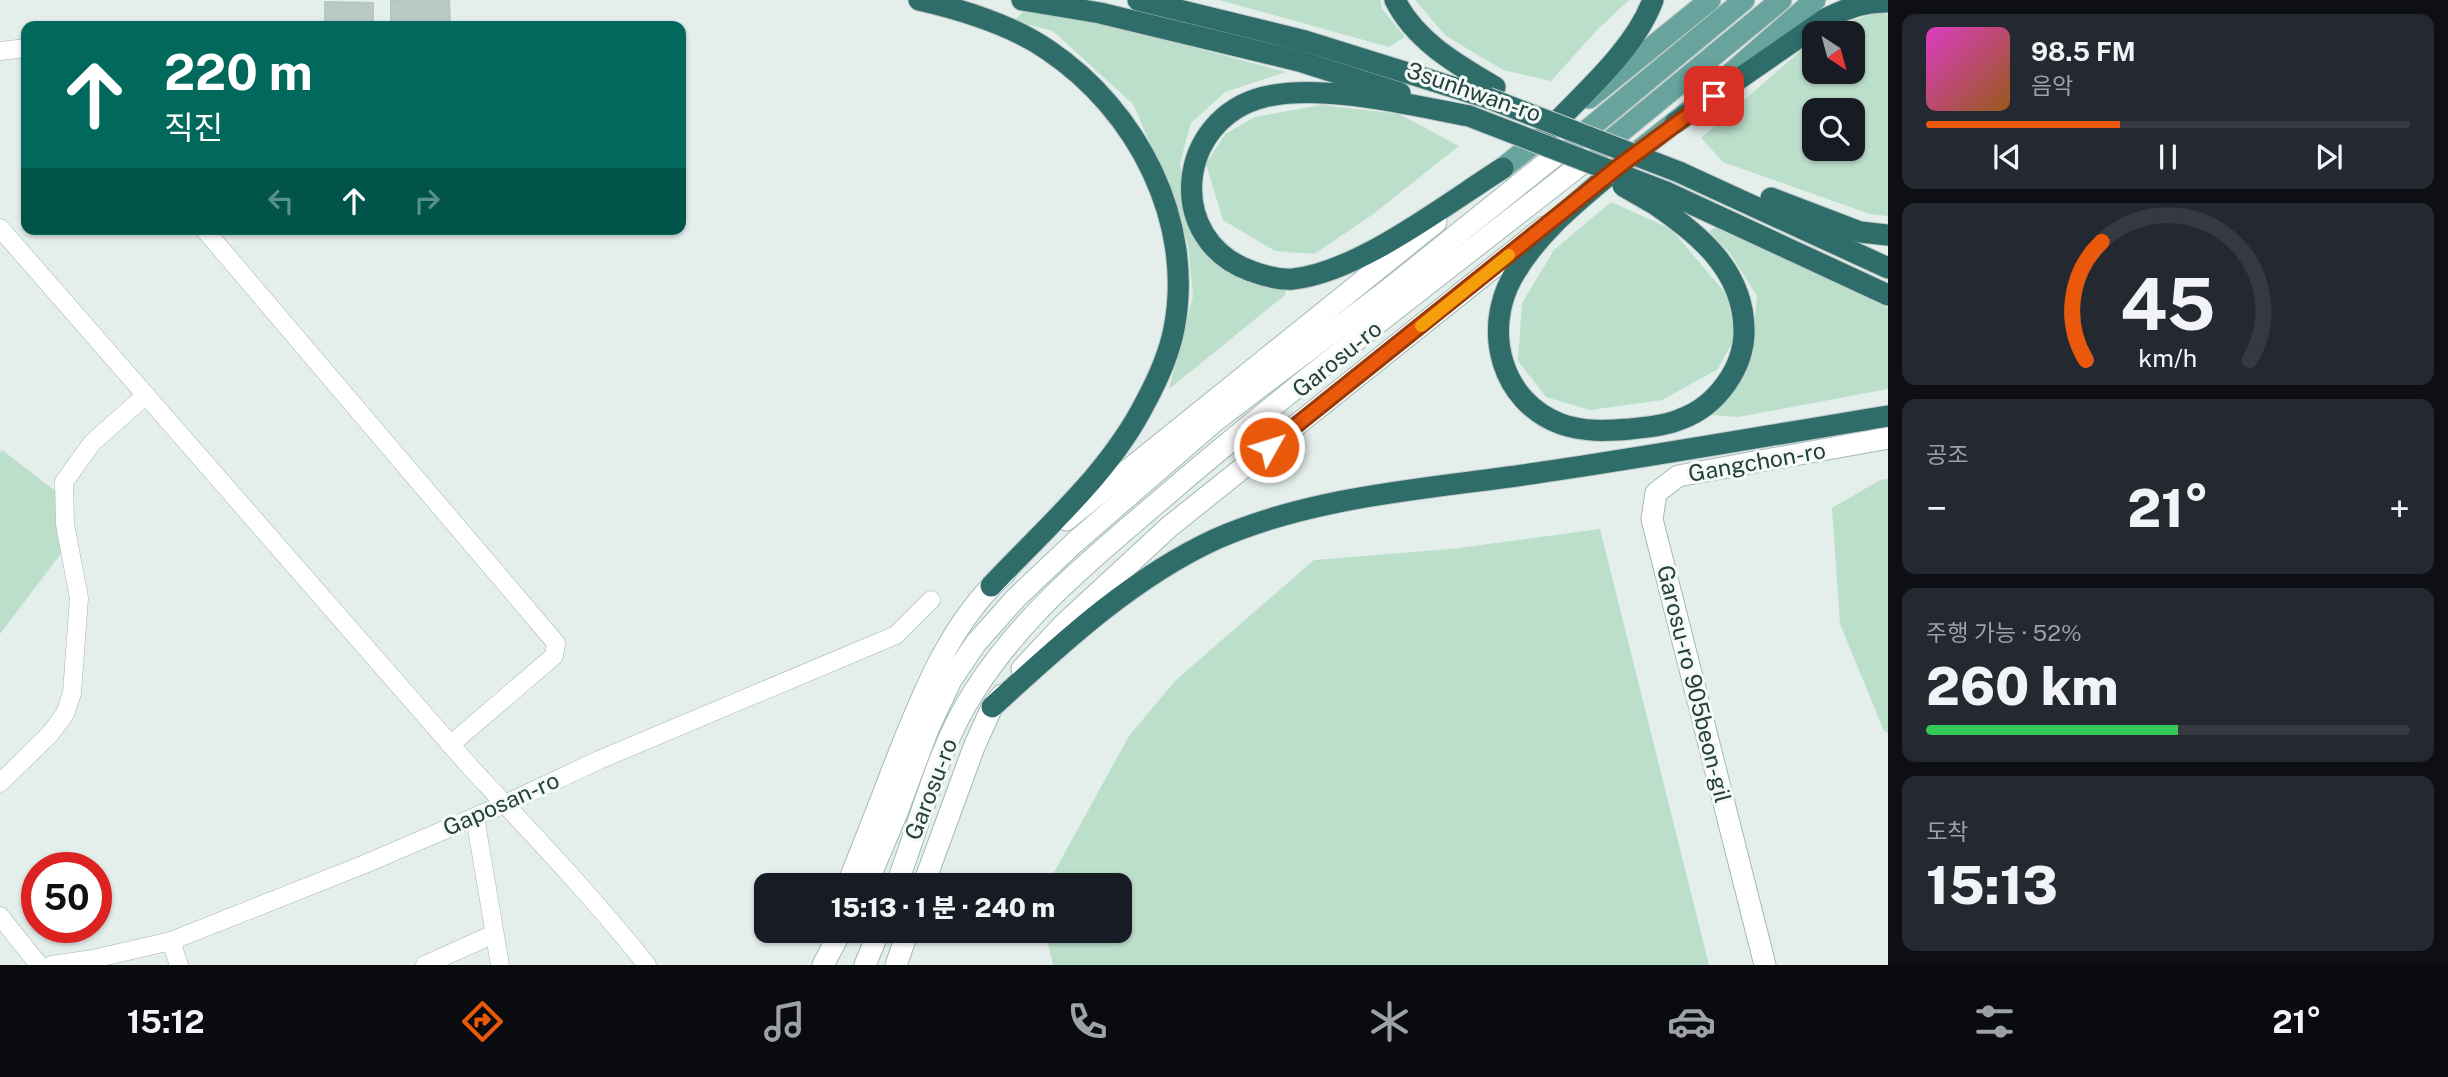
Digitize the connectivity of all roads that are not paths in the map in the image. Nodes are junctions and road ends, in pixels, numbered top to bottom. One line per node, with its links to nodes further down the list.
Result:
1 (919, 0): 31 (highway)
2 (1022, 0): 14 (highway, 3sunhwan-ro)
3 (1138, 0): 13 (highway, 3sunhwan-ro)
4 (1395, 0): 13 (highway)
5 (1653, 0): 16 (highway)
6 (1710, 0): 16 (main road)
7 (1744, 0): 17 (main road, Garosu-ro)
8 (1781, 0): 18 (main road, Garosu-ro)
9 (1815, 0): 15 (main road, Garosu-ro)
10 (1888, 2): 15 (highway)
11 (21, 49): 12 (street)
12 (0, 51)
13 (1492, 92): 17 (highway, bridge)
14 (1469, 116): 17 (highway, 3sunhwan-ro, bridge); 19 (highway)
15 (1675, 122): 18 (main road, Garosu-ro)
16 (1546, 133): 19 (main road)
17 (1574, 143): 18 (highway, 3sunhwan-ro, bridge); 21 (highway, bridge); 41 (main road, Garosu-ro)
18 (1613, 154): 20 (highway, 3sunhwan-ro, bridge); 21 (highway); 33 (main road, Garosu-ro); 35 (main road, Garosu-ro)
19 (1503, 167): 31 (main road, Garosu-ro)
20 (1682, 167): 24 (highway); 25 (highway)
21 (1660, 199): 26 (highway)
22 (0, 228): 27 (street)
23 (209, 235): 34 (street)
24 (1888, 235)
25 (1888, 268)
26 (1888, 295)
27 (146, 395): 34 (street); 36 (street)
28 (1888, 416): 33 (highway)
29 (1888, 438): 30 (main road, Gangchon-ro)
30 (1652, 519): 64 (main road, Garosu-ro 905beon-gil)
31 (991, 586): 40 (main road, Garosu-ro)
32 (931, 600): 37 (street, Gaposan-ro)
33 (992, 708): 35 (main road); 39 (main road, Garosu-ro)
34 (450, 745): 37 (street)
35 (933, 781): 39 (main road); 42 (main road, Garosu-ro)
36 (0, 783)
37 (505, 804): 38 (street, Gaposan-ro); 58 (street)
38 (475, 817): 45 (street); 46 (street, Gaposan-ro)
39 (934, 854): 43 (main road, Garosu-ro)
40 (852, 873)
41 (871, 873)
42 (901, 873)
43 (927, 873)
44 (0, 916): 53 (street)
45 (494, 934): 56 (street); 57 (street)
46 (171, 941): 52 (street, Gaposan-ro); 55 (street)
47 (824, 943): 59 (main road)
48 (835, 943): 60 (main road)
49 (844, 943): 61 (main road)
50 (874, 943): 62 (main road)
51 (904, 943): 63 (main road)
52 (89, 962): 54 (street, Gaposan-ro)
53 (39, 965)
54 (52, 965)
55 (179, 965)
56 (425, 965)
57 (500, 965)
58 (647, 965)
59 (816, 965)
60 (823, 965)
61 (836, 965)
62 (866, 965)
63 (896, 965)
64 (1765, 965)

